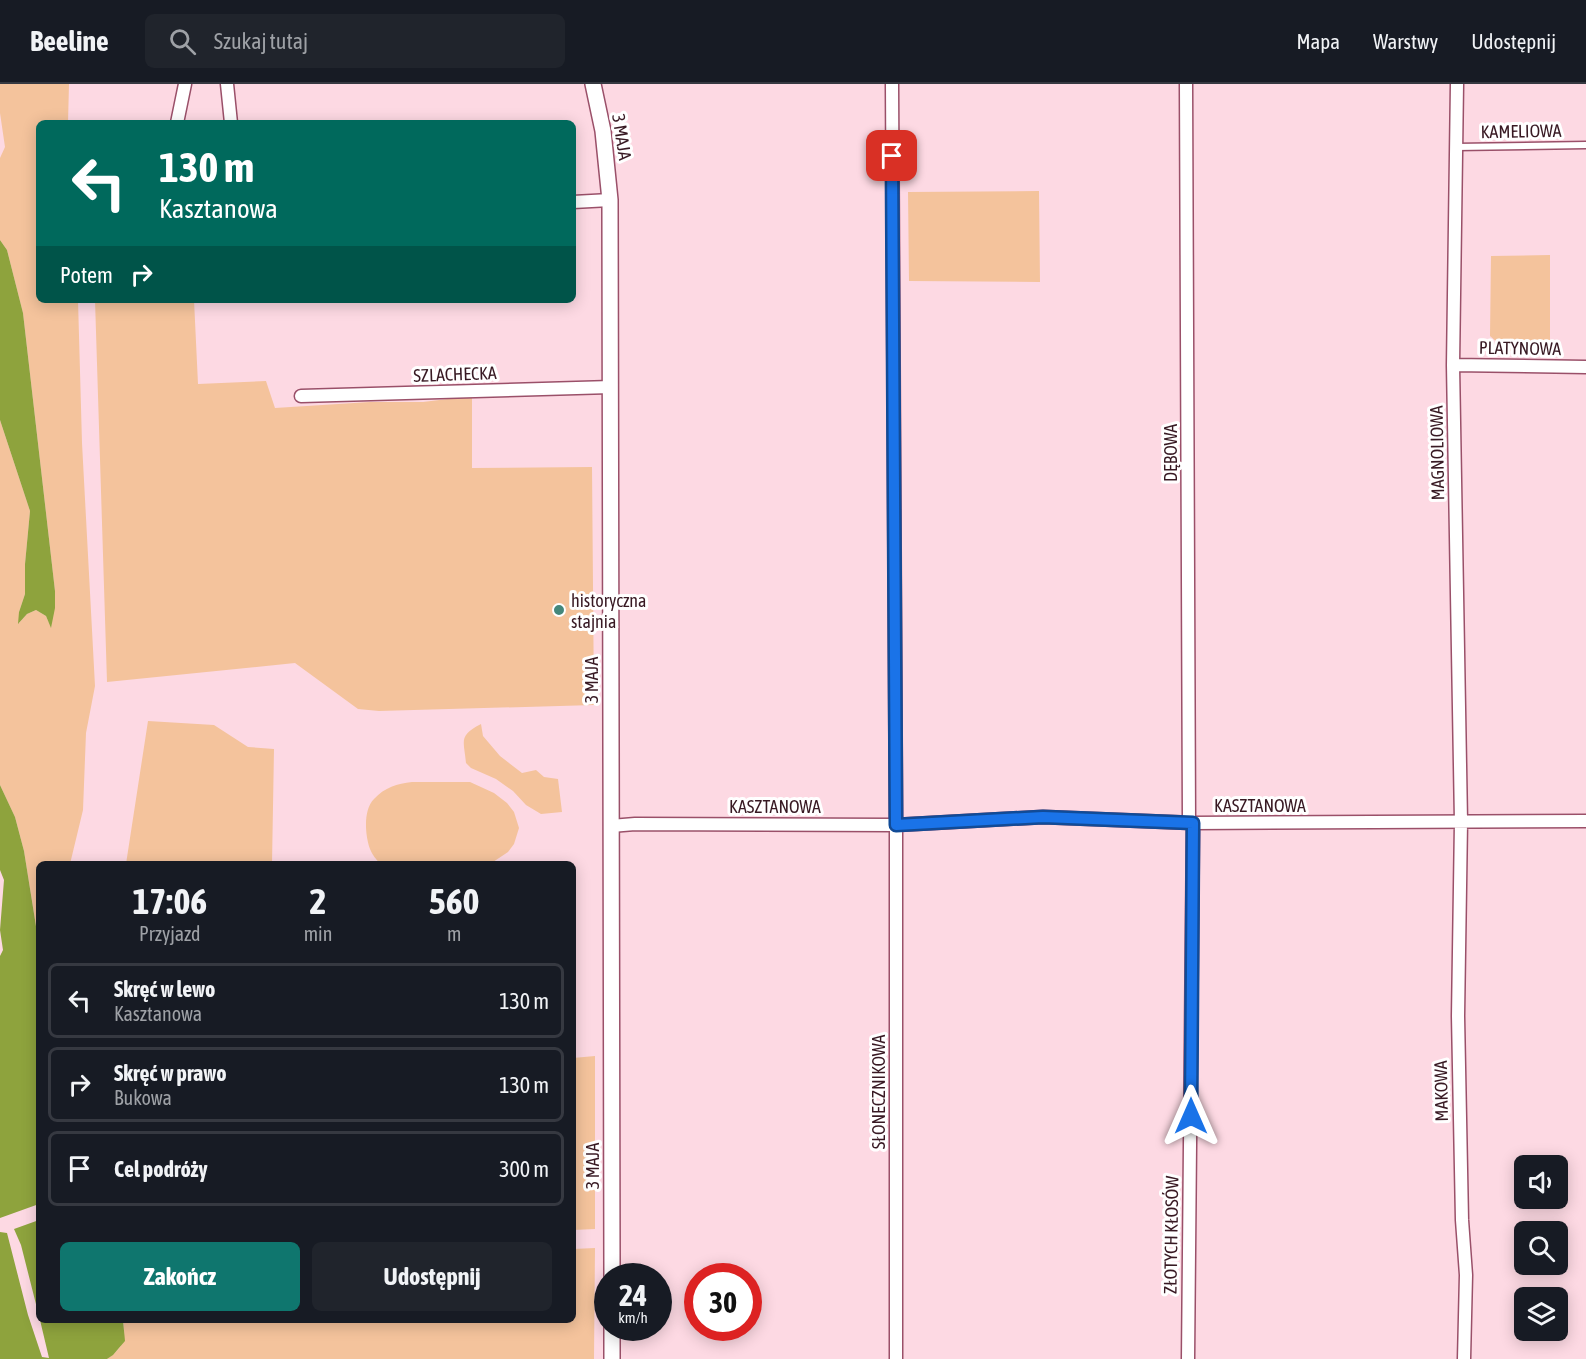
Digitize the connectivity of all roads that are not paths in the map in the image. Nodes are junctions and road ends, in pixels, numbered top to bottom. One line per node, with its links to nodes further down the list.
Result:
1 (185, 84): 7 (street)
2 (227, 84): 8 (street)
3 (593, 84): 11 (street, 3 MAJA)
4 (892, 84): 21 (street, SŁONECZNIKOWA)
5 (1186, 84): 19 (street, DĘBOWA)
6 (1457, 84): 10 (street, MAGNOLIOWA)
7 (178, 120)
8 (231, 120)
9 (1586, 145): 10 (lane, KAMELIOWA)
10 (1456, 147): 13 (street, MAGNOLIOWA)
11 (610, 200): 12 (street); 15 (street, 3 MAJA)
12 (576, 202)
13 (1453, 365): 14 (street, PLATYNOWA); 18 (street, MAGNOLIOWA)
14 (1586, 366)
15 (611, 387): 16 (street, SZLACHECKA); 20 (street, 3 MAJA)
16 (301, 396)
17 (1586, 821): 18 (street, KASZTANOWA)
18 (1461, 822): 19 (street, KASZTANOWA); 27 (street, MAKOWA)
19 (1191, 823): 21 (street, KASZTANOWA); 26 (street, ZŁOTYCH KŁOSÓW)
20 (611, 825): 21 (street, KASZTANOWA); 22 (street, 3 MAJA)
21 (896, 825): 25 (street, SŁONECZNIKOWA)
22 (612, 1263)
23 (612, 1341): 24 (street)
24 (612, 1359)
25 (896, 1359)
26 (1188, 1359)
27 (1464, 1359)

